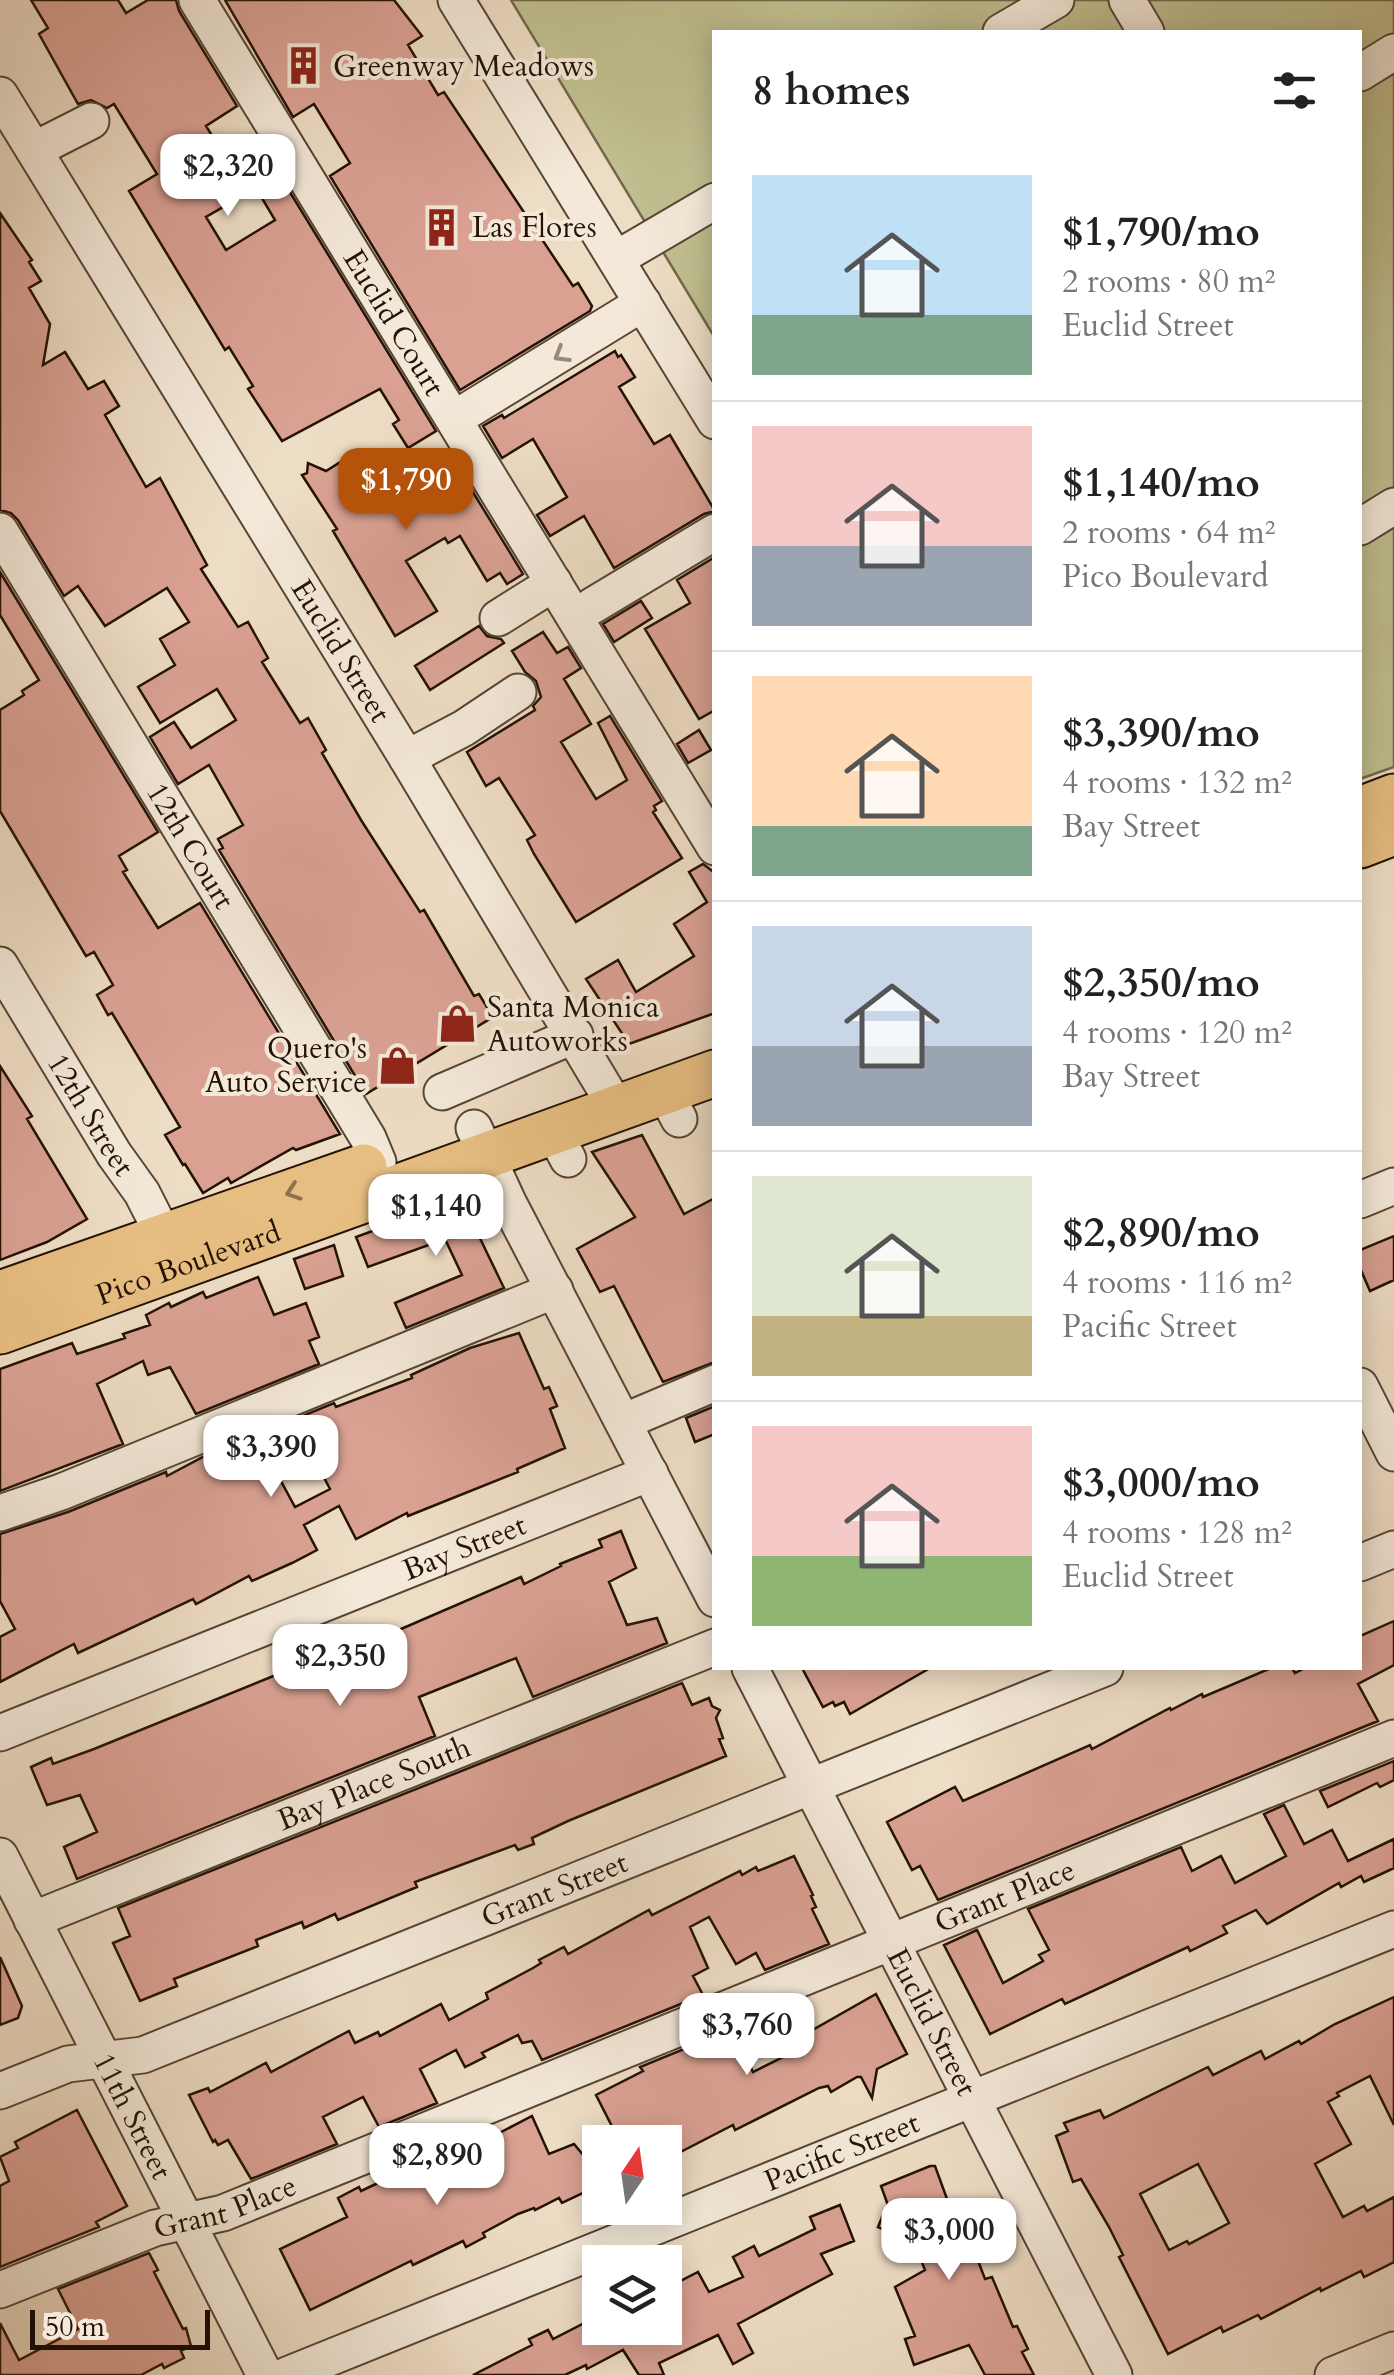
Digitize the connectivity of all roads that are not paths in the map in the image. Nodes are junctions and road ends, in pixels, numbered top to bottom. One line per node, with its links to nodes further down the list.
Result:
1 (198, 0): 16 (street, Euclid Court)
2 (456, 0): 13 (street)
3 (1056, 0): 5 (street)
4 (1127, 0): 6 (street)
5 (1004, 30)
6 (1145, 30)
7 (1394, 52): 8 (street)
8 (1362, 71)
9 (0, 95): 11 (street, Euclid Street)
10 (90, 121): 11 (street)
11 (34, 150): 25 (street, Euclid Street)
12 (712, 203): 13 (street)
13 (616, 260): 14 (street)
14 (644, 303): 15 (street); 16 (street, one-way to 16)
15 (712, 416)
16 (454, 419): 21 (street, Euclid Court)
17 (1394, 506): 18 (street)
18 (1362, 526)
19 (0, 531): 38 (street, 12th Court)
20 (712, 534): 22 (street)
21 (554, 583): 23 (street); 29 (street, Euclid Court)
22 (592, 606)
23 (498, 618)
24 (518, 692): 25 (street)
25 (407, 758): 32 (street, Euclid Street)
26 (1394, 797): 27 (main road)
27 (1362, 809)
28 (1394, 832): 30 (main road)
29 (712, 842)
30 (1362, 844)
31 (0, 964): 41 (street, 12th Street)
32 (575, 1036): 35 (street); 36 (street, Euclid Street)
33 (712, 1044): 36 (main road, Pico Boulevard)
34 (712, 1075): 36 (main road, Pico Boulevard)
35 (442, 1092)
36 (609, 1095): 37 (main road, Pico Boulevard); 37 (main road, Pico Boulevard)
37 (479, 1142): 38 (main road, Pico Boulevard); 41 (main road, Pico Boulevard); 42 (street)
38 (378, 1162): 41 (main road, Pico Boulevard, one-way to 41)
39 (1394, 1186): 40 (street)
40 (1362, 1199)
41 (172, 1252): 43 (main road, Pico Boulevard); 44 (main road, Pico Boulevard)
42 (555, 1290): 47 (street); 50 (street)
43 (0, 1294)
44 (0, 1331)
45 (712, 1384): 47 (street)
46 (1362, 1390): 48 (street)
47 (623, 1422): 49 (street)
48 (1394, 1453)
49 (650, 1473): 53 (street); 57 (street, Bay Street)
50 (0, 1513)
51 (1394, 1549): 52 (street)
52 (1362, 1562)
53 (712, 1593)
54 (712, 1648): 61 (street, Bay Place South)
55 (751, 1670): 59 (street, Euclid Street)
56 (1100, 1670): 59 (street, Grant Street)
57 (0, 1733)
58 (1394, 1738): 63 (street, Grant Place)
59 (811, 1788): 63 (street, Euclid Street); 64 (street, Grant Street)
60 (4, 1874): 61 (street, 11th Street)
61 (32, 1920): 64 (street, 11th Street)
62 (1394, 1929): 66 (street, Pacific Street)
63 (892, 1942): 66 (street, Euclid Street); 67 (street, Grant Place)
64 (106, 2058): 65 (street, Grant Street); 67 (street, 11th Street)
65 (0, 2092)
66 (972, 2098): 71 (street, Pacific Street); 72 (street, Euclid Street)
67 (185, 2220): 68 (street, Grant Place); 70 (street, 11th Street)
68 (0, 2290)
69 (1394, 2350): 73 (street)
70 (265, 2375)
71 (287, 2375)
72 (1114, 2375)
73 (1333, 2375)

